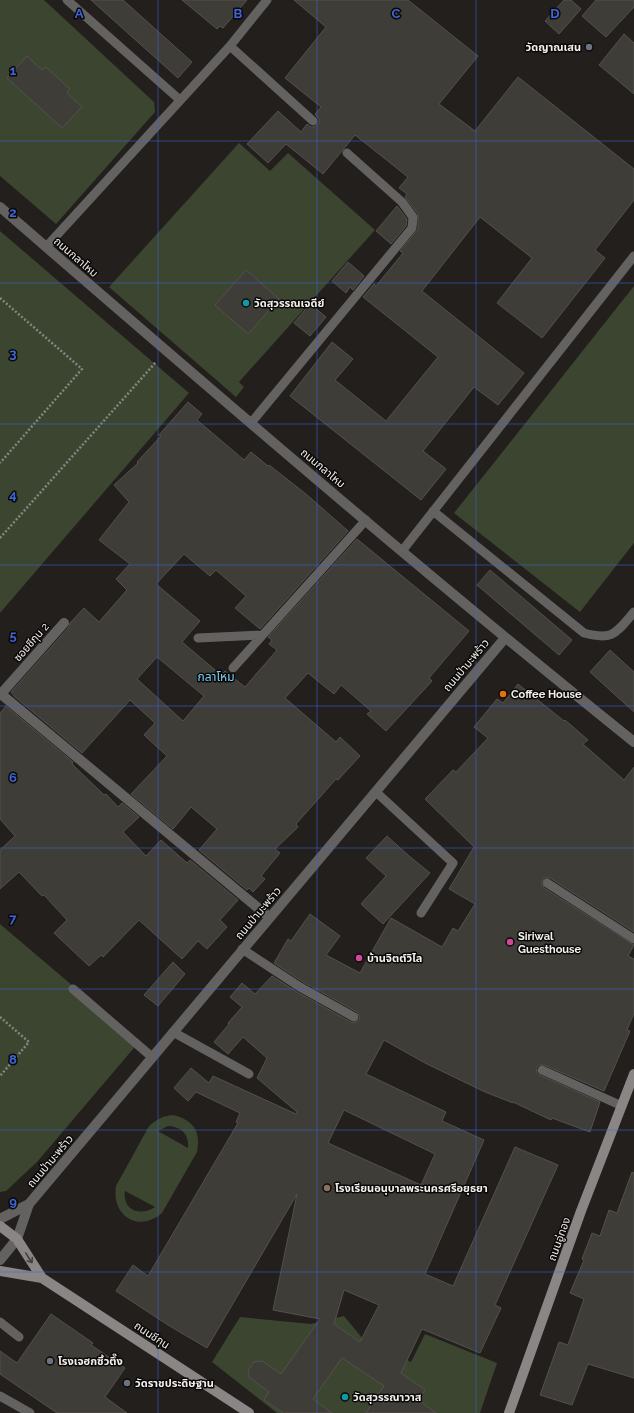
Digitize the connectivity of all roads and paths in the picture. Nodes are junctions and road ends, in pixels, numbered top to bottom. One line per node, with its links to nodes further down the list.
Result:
1 (67, 0): 4 (lane)
2 (267, 0): 3 (lane)
3 (230, 46): 4 (lane); 5 (lane)
4 (180, 100): 8 (lane)
5 (313, 121)
6 (347, 153): 12 (lane)
7 (0, 207): 8 (street, ถนนกลาโหม)
8 (46, 247): 11 (street, ถนนกลาโหม)
9 (634, 256): 14 (lane)
10 (0, 298): 13 (path)
11 (166, 351): 12 (street, ถนนกลาโหม); 16 (path)
12 (251, 423): 15 (street, ถนนกลาโหม)
13 (0, 463)
14 (433, 511): 17 (lane); 18 (lane)
15 (366, 520): 17 (street, ถนนกลาโหม); 20 (lane)
16 (0, 538)
17 (402, 550): 22 (street, ถนนกลาโหม)
18 (634, 612)
19 (64, 623): 24 (street, ซอยชีกุน 2)
20 (262, 635): 21 (lane); 23 (lane)
21 (198, 638)
22 (505, 638): 25 (street, ถนนกลาโหม); 26 (street, ถนนป่ามะพร้าว)
23 (233, 668)
24 (0, 695): 29 (street)
25 (634, 742)
26 (376, 792): 28 (lane); 29 (street, ถนนป่ามะพร้าว)
27 (547, 883): 30 (lane)
28 (421, 913)
29 (270, 918): 31 (street, ถนนป่ามะพร้าว)
30 (634, 939)
31 (242, 950): 34 (lane); 35 (street, ถนนป่ามะพร้าว)
32 (73, 989): 36 (lane)
33 (0, 1017): 40 (path)
34 (354, 1017)
35 (173, 1032): 36 (street, ถนนป่ามะพร้าว); 38 (lane)
36 (152, 1057): 42 (street, ถนนป่ามะพร้าว)
37 (542, 1070): 41 (lane)
38 (249, 1074)
39 (634, 1074): 41 (main road, ถนนอู่ทอง)
40 (0, 1076)
41 (622, 1106): 54 (main road, ถนนอู่ทอง)
42 (29, 1204): 43 (street, ถนนป่ามะพร้าว); 45 (street, ถนนป่ามะพร้าว)
43 (0, 1219)
44 (0, 1226): 45 (main road, ถนนชีกุน)
45 (17, 1239): 46 (street, ถนนป่ามะพร้าว); 48 (main road, ถนนชีกุน, one-way to 48)
46 (0, 1260)
47 (0, 1271): 48 (main road, ถนนชีกุน)
48 (42, 1278): 53 (main road, ถนนชีกุน)
49 (0, 1322): 50 (lane)
50 (19, 1337)
51 (0, 1396): 52 (lane)
52 (30, 1413)
53 (249, 1413)
54 (509, 1413)

